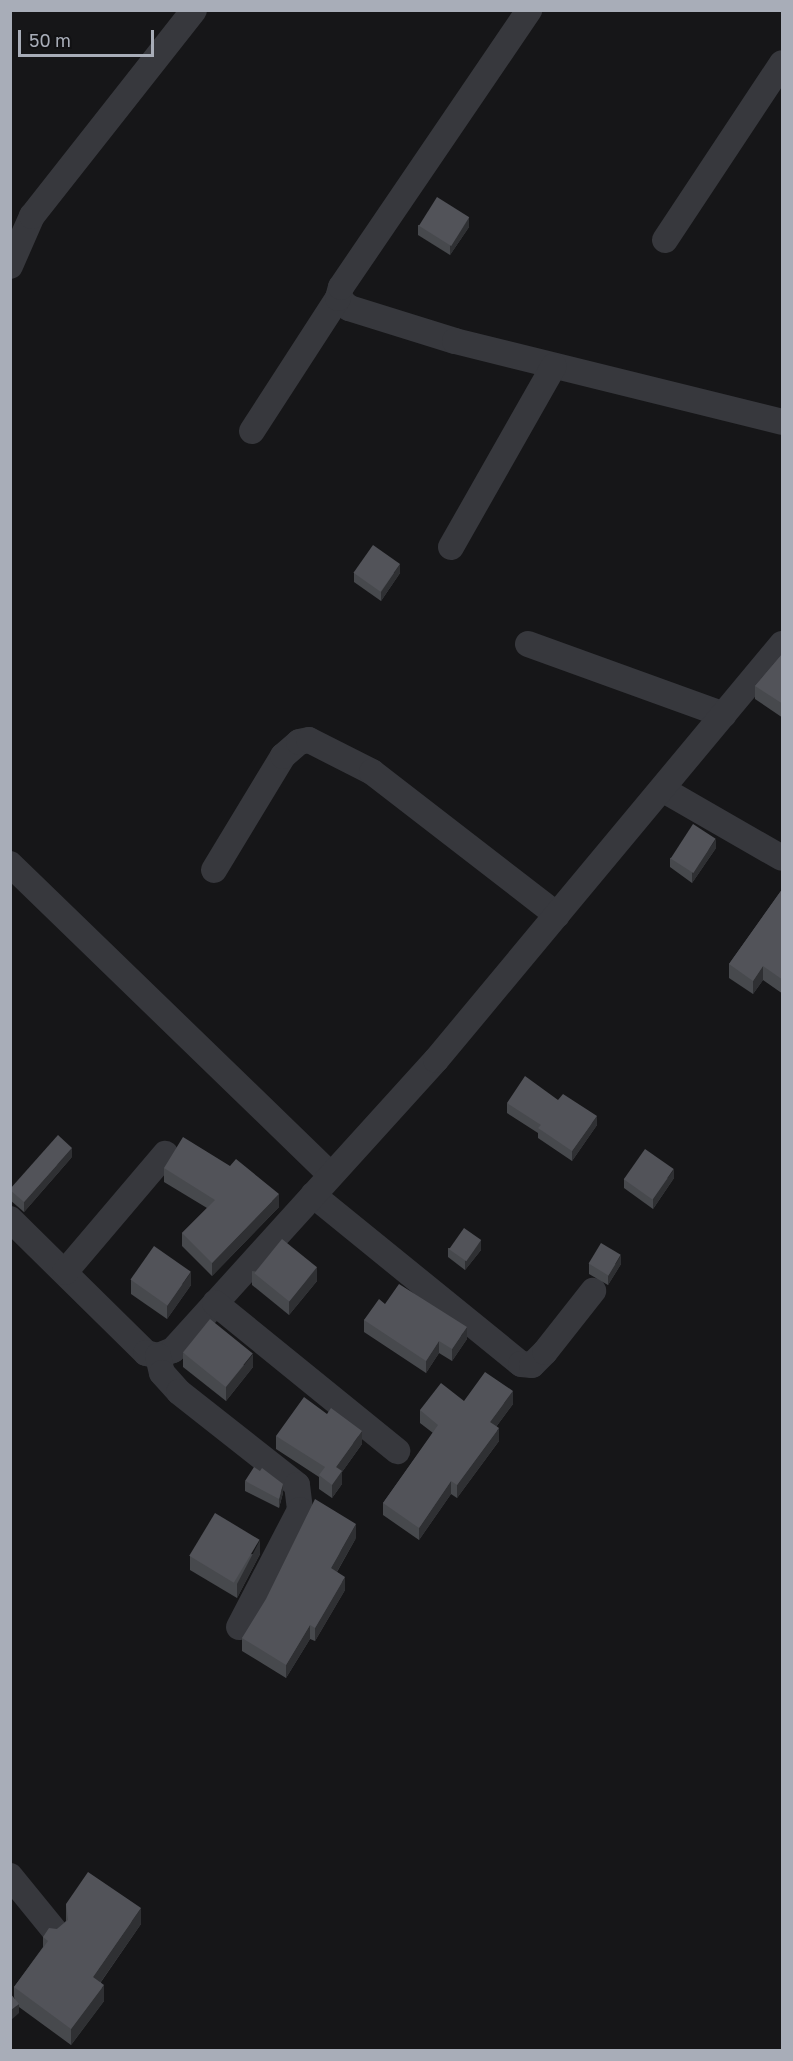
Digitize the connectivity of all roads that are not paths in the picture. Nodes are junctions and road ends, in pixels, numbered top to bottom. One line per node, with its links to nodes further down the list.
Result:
1 (194, 10): 5 (street)
2 (529, 10): 6 (street)
3 (783, 63): 4 (street)
4 (665, 240)
5 (10, 266)
6 (338, 298): 7 (street); 9 (street)
7 (554, 366): 8 (street); 10 (street)
8 (783, 422)
9 (252, 430)
10 (451, 547)
11 (528, 644): 13 (street)
12 (783, 644): 13 (street)
13 (724, 715): 14 (street)
14 (662, 789): 15 (street); 18 (street)
15 (783, 858)
16 (10, 864): 20 (street)
17 (214, 870): 18 (street)
18 (557, 915): 20 (street)
19 (165, 1154): 23 (street)
20 (331, 1175): 21 (street)
21 (313, 1195): 24 (street); 25 (street)
22 (10, 1219): 23 (street)
23 (65, 1272): 26 (street)
24 (592, 1291)
25 (215, 1303): 26 (street); 27 (street)
26 (158, 1356): 28 (street)
27 (397, 1451)
28 (239, 1627)
29 (10, 1876): 30 (street)
30 (54, 1930)

